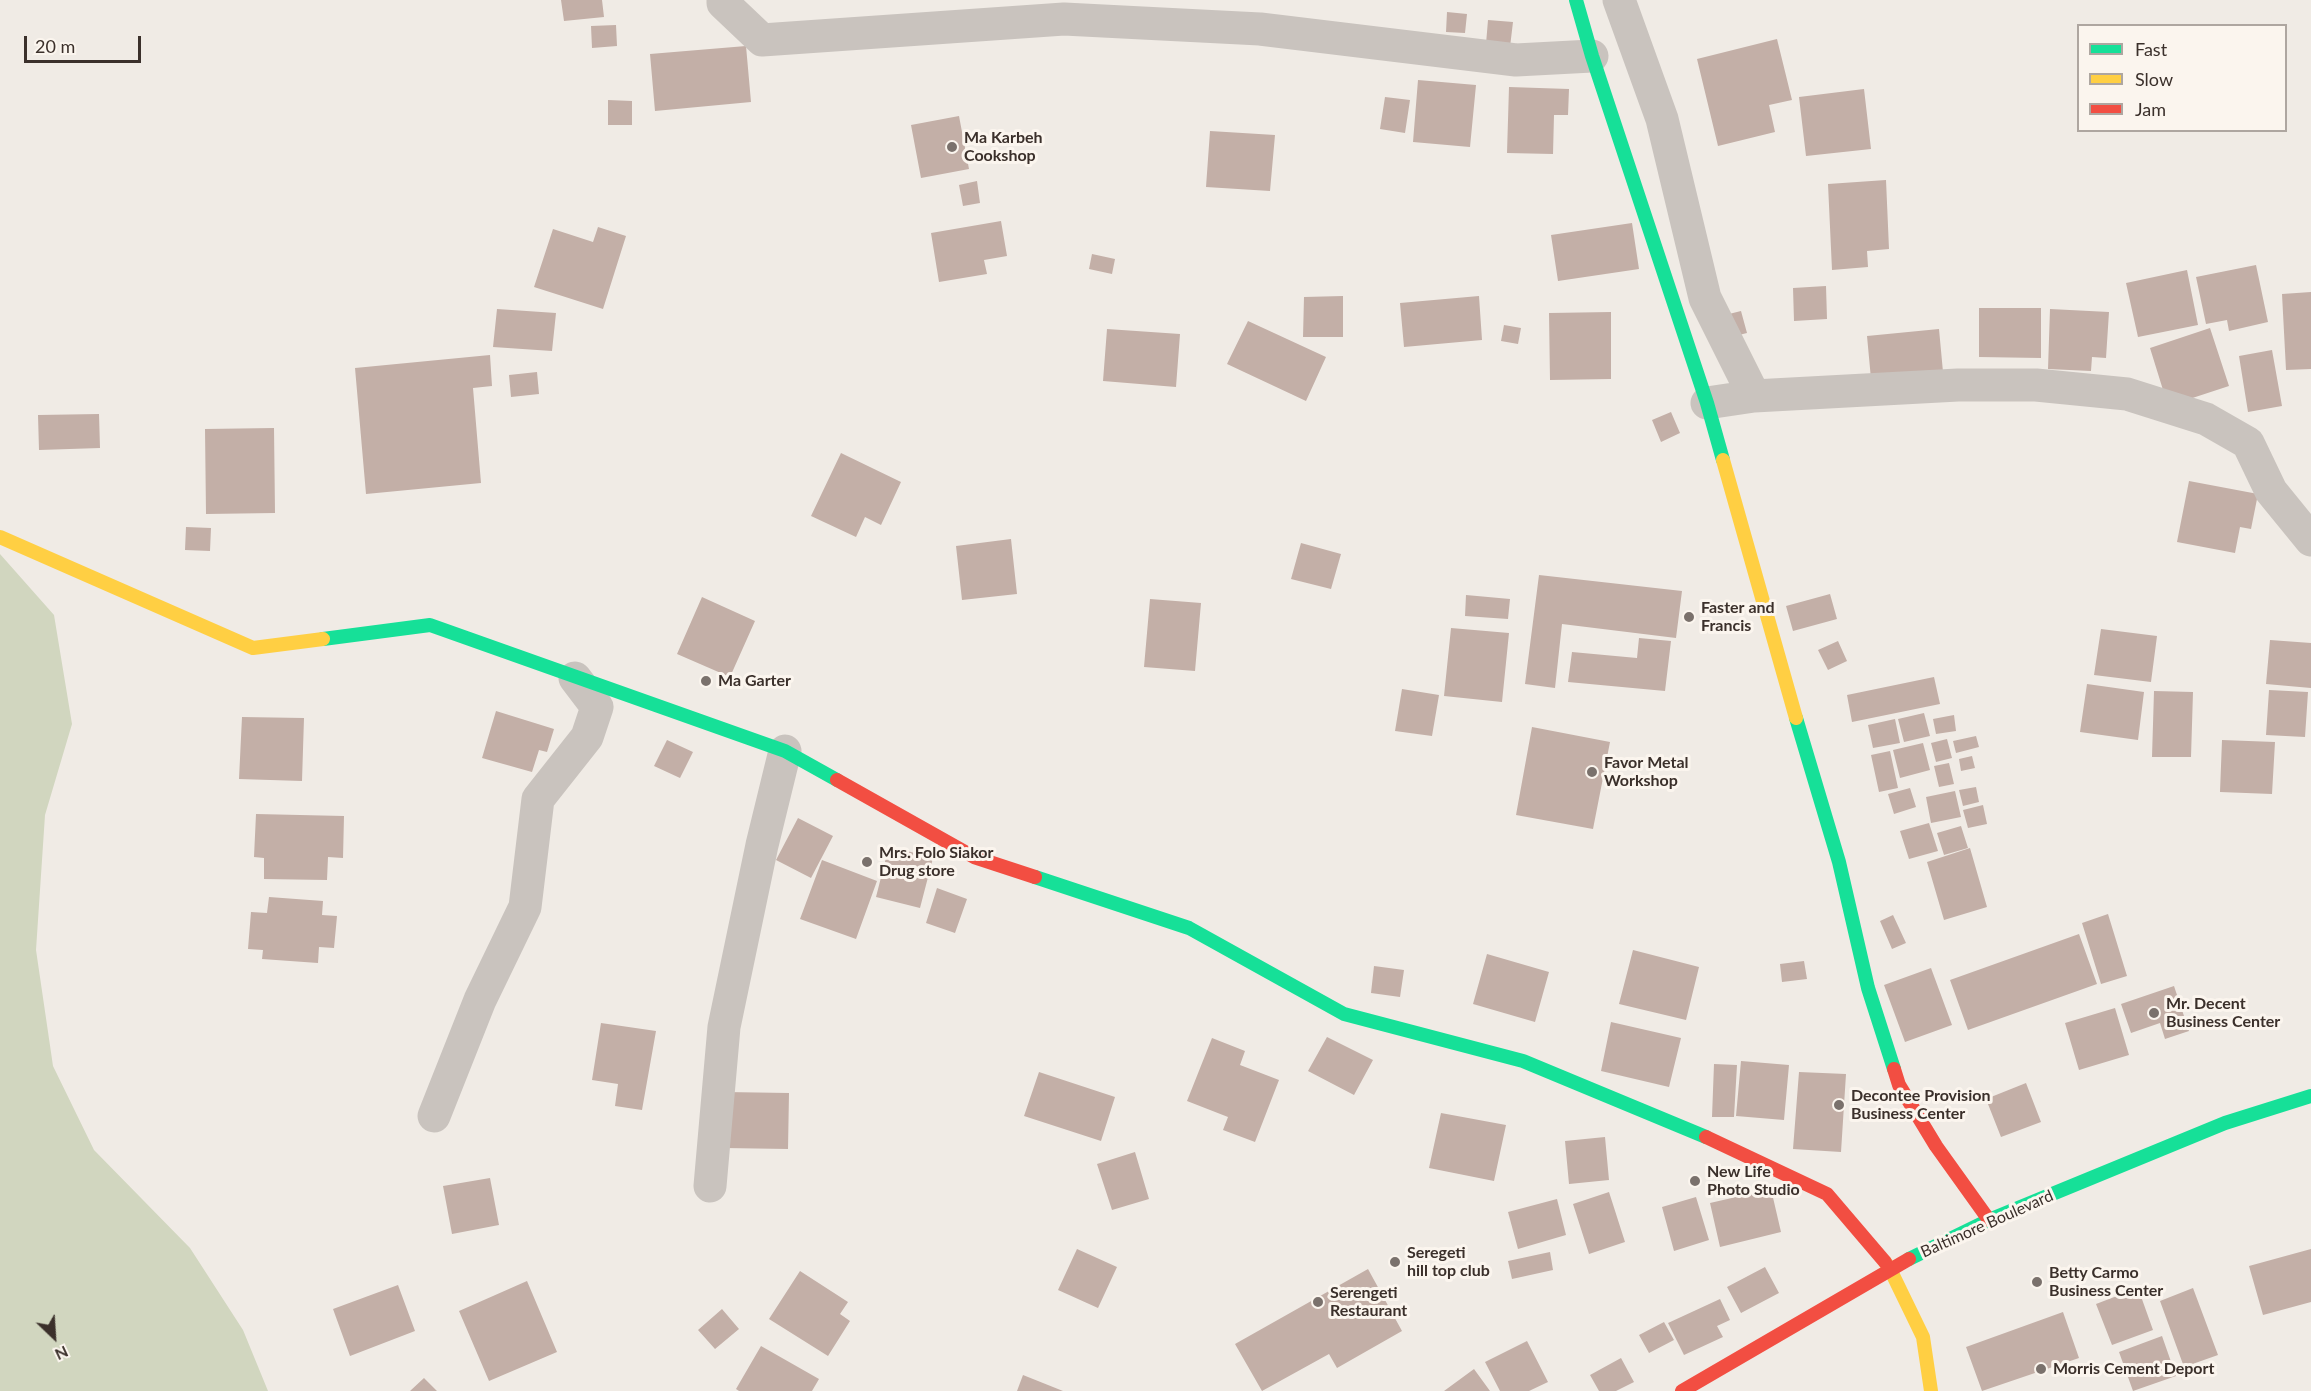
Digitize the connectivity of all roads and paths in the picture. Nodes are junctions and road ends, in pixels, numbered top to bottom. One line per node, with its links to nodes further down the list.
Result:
1 (723, 0): 4 (street)
2 (1576, 0): 4 (main road)
3 (1620, 0): 5 (street)
4 (1592, 56): 6 (main road)
5 (1754, 396): 6 (street); 8 (street)
6 (1707, 403): 14 (main road)
7 (0, 537): 9 (main road)
8 (2311, 540)
9 (575, 678): 10 (main road); 12 (street)
10 (785, 752): 13 (street); 15 (main road)
11 (2311, 1096): 14 (main road, Baltimore Boulevard)
12 (434, 1116)
13 (710, 1186)
14 (1989, 1220): 15 (main road, Baltimore Boulevard)
15 (1890, 1269): 16 (main road, Baltimore Boulevard); 17 (main road)
16 (1682, 1391)
17 (1931, 1391)

